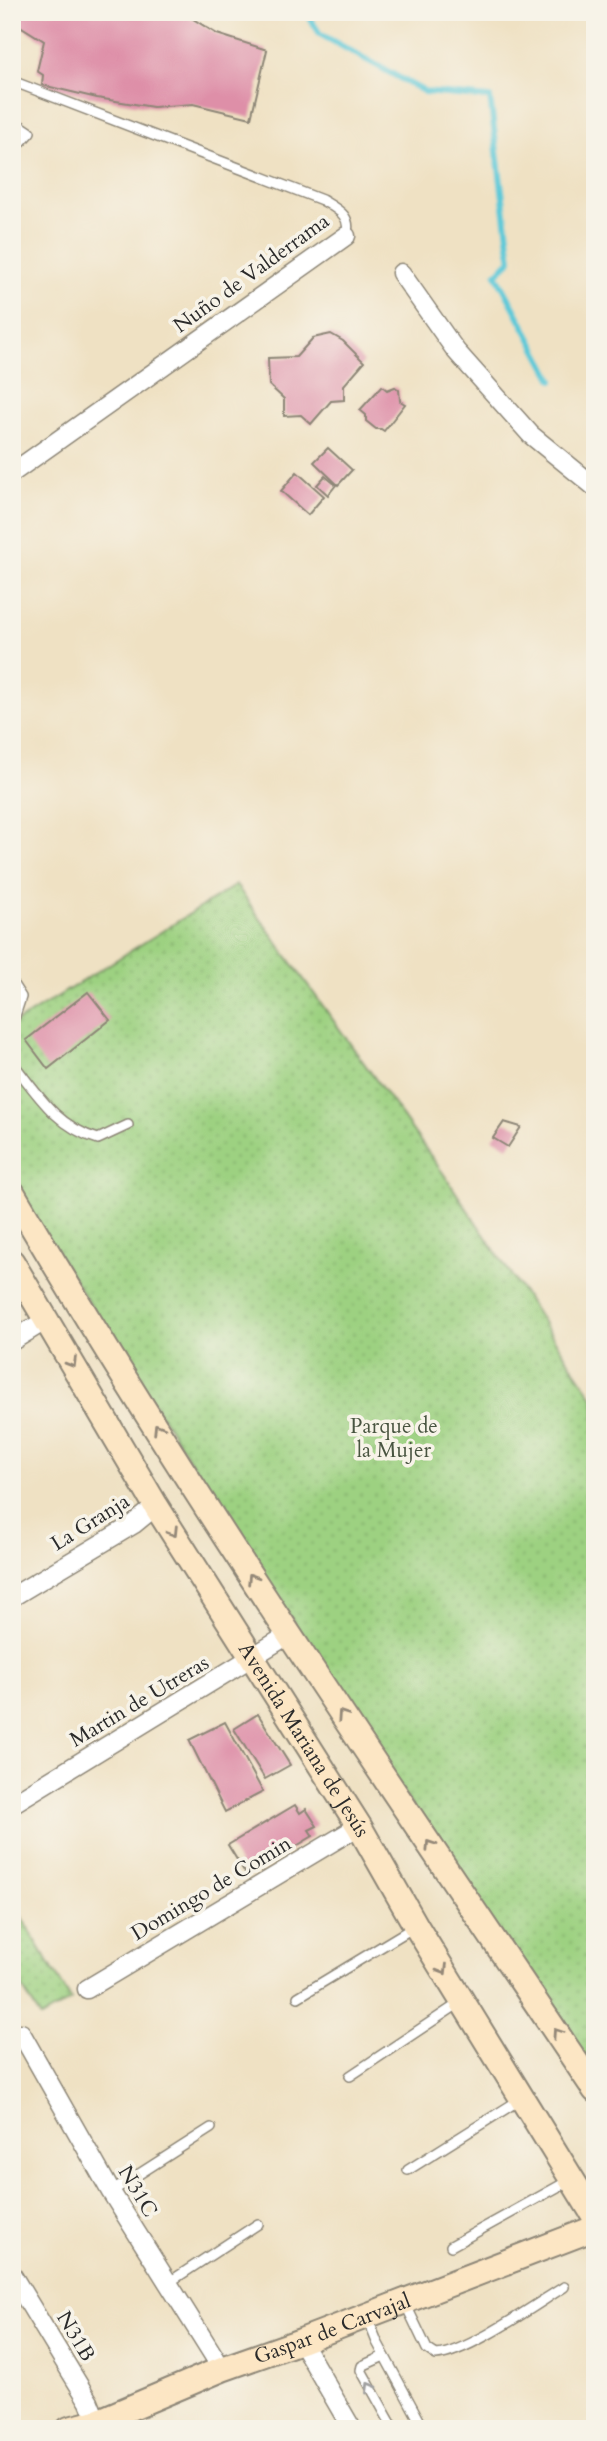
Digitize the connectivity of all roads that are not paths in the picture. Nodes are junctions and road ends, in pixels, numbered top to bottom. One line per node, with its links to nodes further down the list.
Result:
1 (12, 81): 4 (lane, Nuño de Valderrama)
2 (12, 120): 3 (lane)
3 (12, 152)
4 (346, 236): 6 (street, Nuño de Valderrama)
5 (401, 273): 7 (street)
6 (12, 472)
7 (595, 487)
8 (12, 983): 9 (lane)
9 (12, 1025)
10 (12, 1062): 11 (lane)
11 (128, 1125)
12 (12, 1192): 13 (main road, Avenida Mariana de Jesús)
13 (19, 1217): 15 (main road, Avenida Mariana de Jesús)
14 (12, 1262): 16 (main road, Avenida Mariana de Jesús)
15 (67, 1286): 16 (main road); 20 (main road, Avenida Mariana de Jesús, one-way to 15)
16 (42, 1312): 17 (street); 18 (main road, Avenida Mariana de Jesús, one-way to 18)
17 (12, 1341)
18 (156, 1506): 19 (street, La Granja); 21 (main road, Avenida Mariana de Jesús, one-way to 21)
19 (12, 1597)
20 (288, 1635): 21 (street, Martin de Utreras); 30 (main road, Avenida Mariana de Jesús, one-way to 20)
21 (252, 1658): 22 (street, Martin de Utreras); 23 (main road, Avenida Mariana de Jesús)
22 (12, 1804)
23 (359, 1826): 24 (main road, Avenida Mariana de Jesús); 25 (street, Domingo de Comin)
24 (416, 1926): 26 (lane); 27 (main road, Avenida Mariana de Jesús, one-way to 27)
25 (87, 1989)
26 (298, 1997)
27 (462, 2001): 29 (lane); 31 (main road, Avenida Mariana de Jesús)
28 (17, 2036): 35 (street, N31C)
29 (350, 2076)
30 (595, 2090)
31 (523, 2099): 33 (lane); 34 (main road, Avenida Mariana de Jesús)
32 (211, 2128): 35 (lane)
33 (408, 2171)
34 (572, 2179): 36 (main road, Avenida Mariana de Jesús); 39 (lane)
35 (111, 2192): 41 (street, N31C)
36 (595, 2217)
37 (258, 2224): 41 (lane)
38 (595, 2228): 43 (main road, Gaspar de Carvajal)
39 (451, 2246)
40 (12, 2275): 48 (street, N31B)
41 (168, 2283): 47 (street, N31C)
42 (564, 2287): 43 (lane)
43 (404, 2301): 44 (main road, Gaspar de Carvajal)
44 (366, 2316): 45 (main road, Gaspar de Carvajal); 46 (lane)
45 (301, 2341): 47 (main road, Gaspar de Carvajal); 50 (street)
46 (384, 2356): 51 (lane, one-way to 46); 52 (lane)
47 (222, 2369): 48 (main road, Gaspar de Carvajal)
48 (97, 2422): 49 (main road, Gaspar de Carvajal)
49 (68, 2429)
50 (352, 2429)
51 (394, 2429)
52 (424, 2429)

